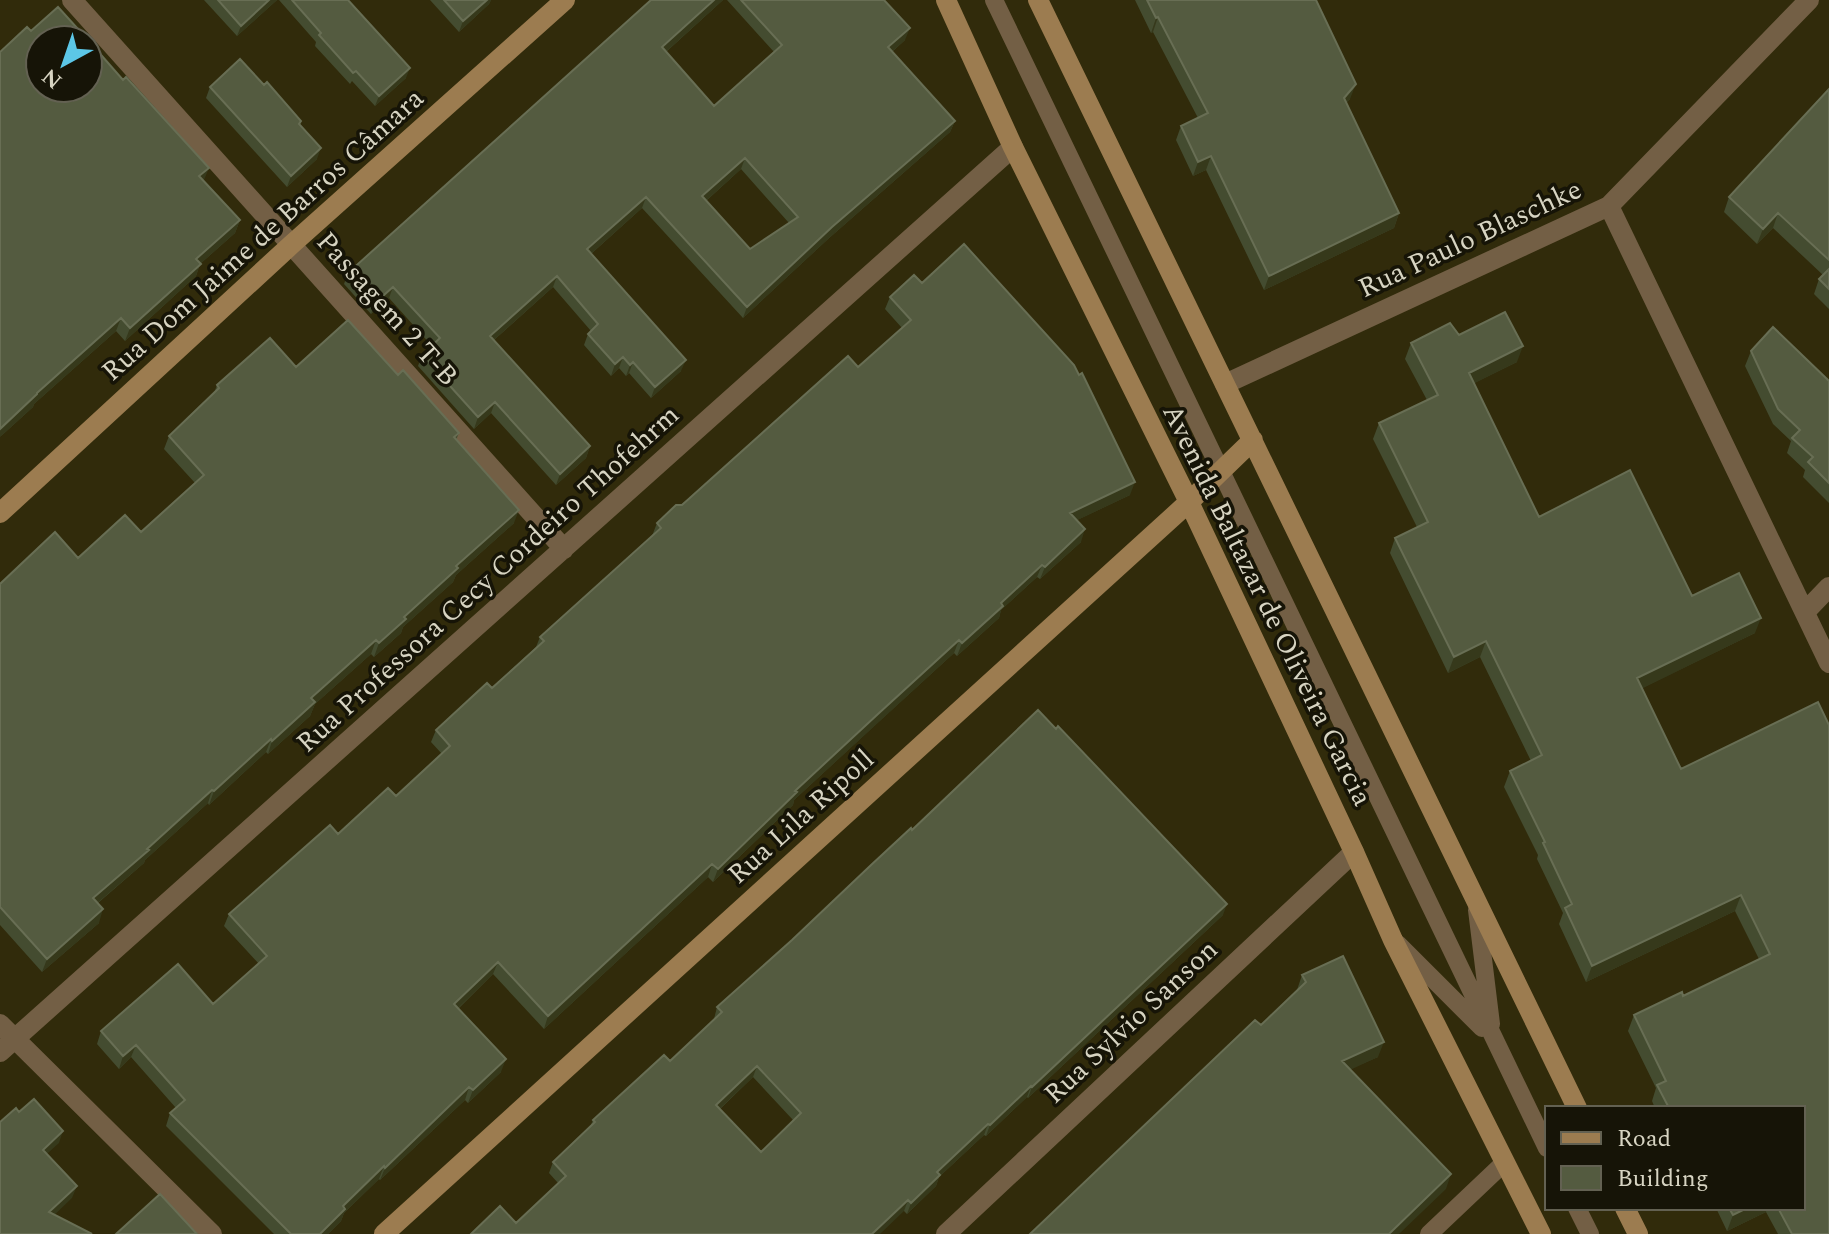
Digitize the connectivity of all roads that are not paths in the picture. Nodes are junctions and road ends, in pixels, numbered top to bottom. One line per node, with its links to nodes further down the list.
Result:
1 (72, 0): 9 (street, Passagem 2 T-B)
2 (565, 0): 9 (main road, Rua Dom Jaime de Barros Câmara)
3 (946, 0): 7 (main road, Avenida Baltazar de Oliveira Garcia)
4 (994, 0): 12 (lane)
5 (1038, 0): 10 (main road)
6 (1809, 0): 8 (street, Rua Paulo Blaschke)
7 (1013, 147): 13 (main road, Avenida Baltazar de Oliveira Garcia); 15 (street, Rua Professora Cecy Cordeiro Thofehrm)
8 (1609, 206): 10 (street, Rua Paulo Blaschke); 17 (street)
9 (291, 245): 14 (main road, Rua Dom Jaime de Barros Câmara); 15 (street, Passagem 2 T-B)
10 (1225, 384): 11 (main road)
11 (1253, 440): 12 (main road, Rua Lila Ripoll); 20 (main road)
12 (1221, 471): 13 (main road, Rua Lila Ripoll); 23 (lane)
13 (1189, 502): 19 (main road, Avenida Baltazar de Oliveira Garcia); 30 (main road, Rua Lila Ripoll)
14 (0, 513)
15 (564, 549): 22 (street, Rua Professora Cecy Cordeiro Thofehrm)
16 (1829, 587): 17 (street)
17 (1805, 612): 18 (street)
18 (1829, 663)
19 (1354, 852): 21 (main road, Avenida Baltazar de Oliveira Garcia); 31 (street, Rua Sylvio Sanson)
20 (1476, 901): 23 (lane); 24 (main road)
21 (1393, 940): 23 (lane); 26 (main road, Avenida Baltazar de Oliveira Garcia)
22 (5, 1038): 29 (street)
23 (1493, 1039): 25 (lane)
24 (1576, 1106)
25 (1545, 1144)
26 (1505, 1162): 32 (lane); 33 (main road, Avenida Baltazar de Oliveira Garcia)
27 (1578, 1210): 34 (lane)
28 (1626, 1210): 35 (main road)
29 (212, 1234)
30 (384, 1234)
31 (946, 1234)
32 (1429, 1234)
33 (1541, 1234)
34 (1590, 1234)
35 (1638, 1234)

